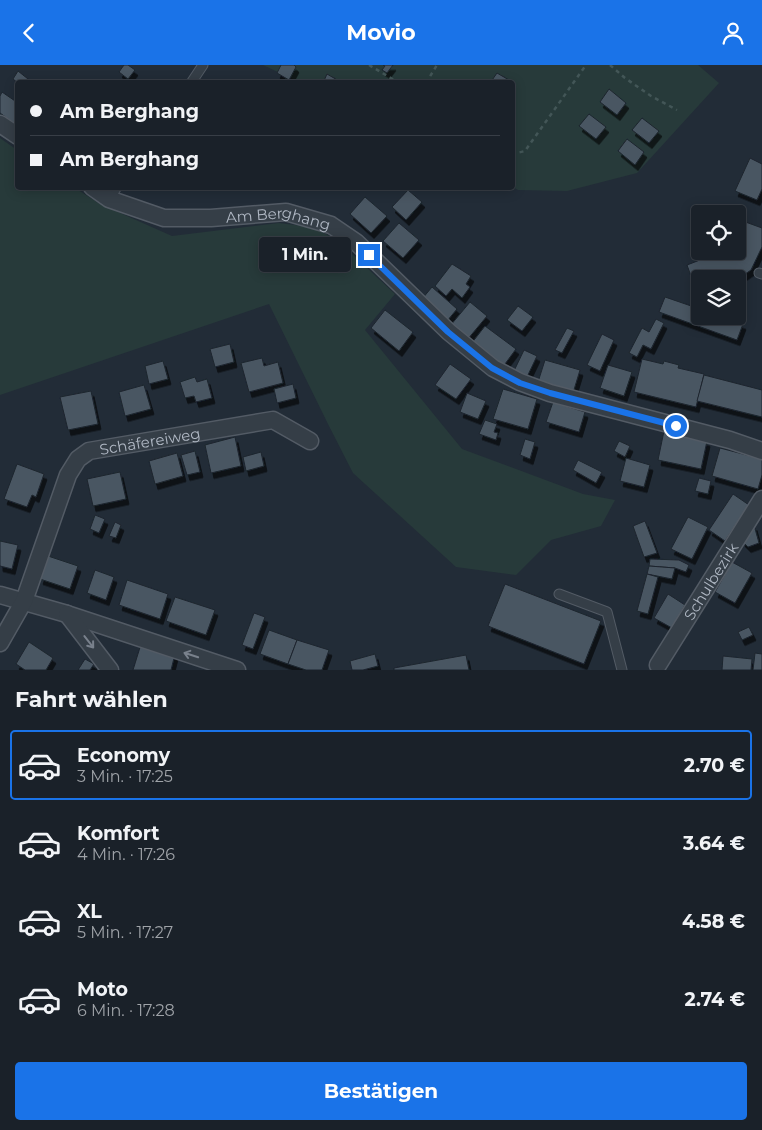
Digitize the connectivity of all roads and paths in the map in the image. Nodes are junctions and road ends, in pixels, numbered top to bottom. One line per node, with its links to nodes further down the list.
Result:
1 (203, 65): 6 (lane)
2 (369, 65): 7 (path)
3 (437, 65): 8 (path)
4 (586, 65): 12 (path)
5 (610, 65): 9 (path)
6 (193, 80)
7 (394, 80)
8 (428, 80)
9 (677, 110)
10 (0, 124): 11 (street)
11 (15, 134)
12 (515, 152)
13 (113, 193): 15 (street, Am Berghang)
14 (310, 441): 19 (street, Schäfereiweg)
15 (762, 451)
16 (762, 499): 22 (street, Schulbezirk)
17 (559, 594): 25 (lane)
18 (0, 595): 19 (street)
19 (24, 601): 20 (street); 21 (street, Schäfereiweg)
20 (67, 614): 23 (street, one-way to 23); 24 (street, one-way to 20)
21 (0, 643)
22 (658, 665)
23 (110, 670)
24 (237, 670)
25 (622, 670)

